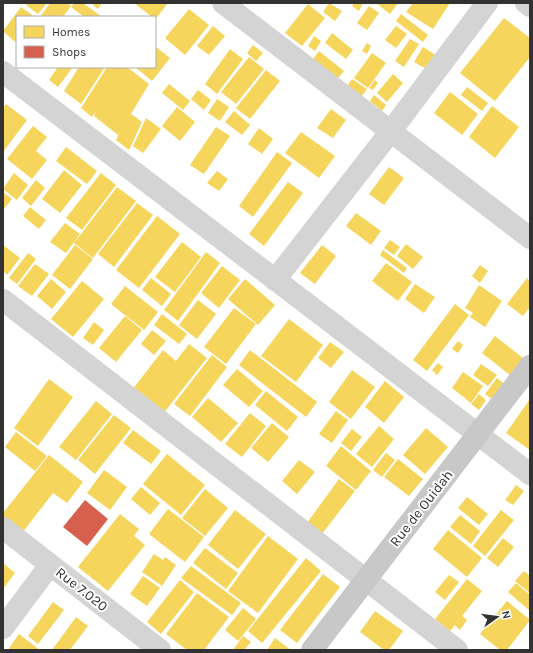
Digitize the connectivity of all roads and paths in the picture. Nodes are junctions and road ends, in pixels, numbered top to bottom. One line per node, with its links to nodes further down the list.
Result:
1 (224, 3): 6 (street)
2 (487, 3): 6 (street)
3 (526, 3): 4 (street)
4 (530, 6)
5 (3, 72): 8 (street)
6 (391, 131): 7 (street); 8 (street)
7 (530, 238)
8 (275, 280): 11 (street)
9 (3, 300): 15 (street)
10 (530, 366): 11 (main road, Rue de Ouidah)
11 (478, 434): 12 (street); 15 (main road, Rue de Ouidah)
12 (530, 474)
13 (3, 528): 14 (street, Rue 7.020)
14 (50, 565): 16 (street); 17 (street, Rue 7.020)
15 (366, 580): 18 (main road, Rue de Ouidah); 19 (street)
16 (3, 628)
17 (160, 650)
18 (312, 650)
19 (457, 650)

